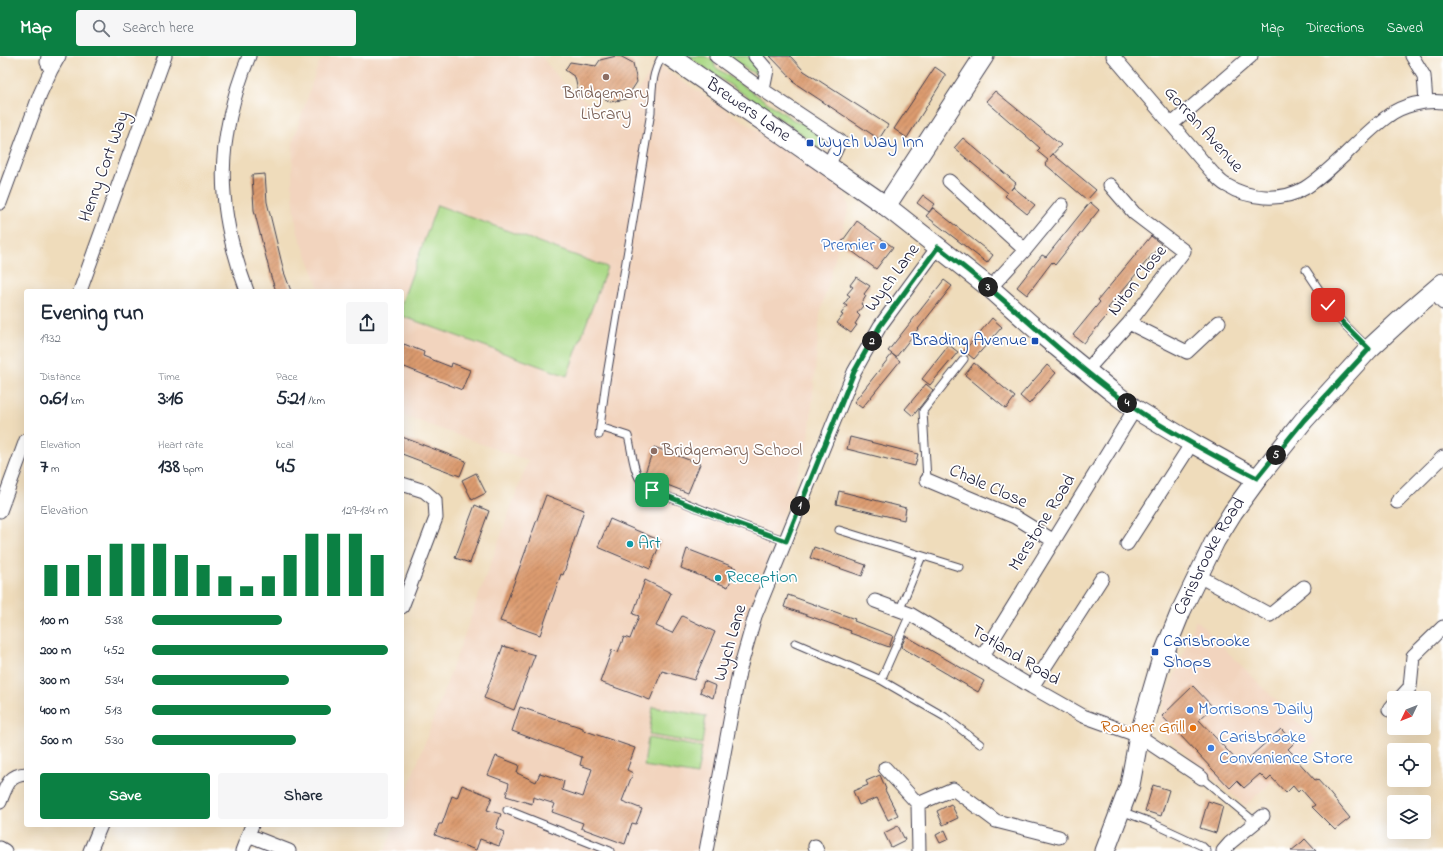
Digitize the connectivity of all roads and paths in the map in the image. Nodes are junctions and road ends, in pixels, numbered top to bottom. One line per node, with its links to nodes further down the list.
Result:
1 (48, 56): 13 (street)
2 (58, 56): 13 (street)
3 (165, 56): 28 (street, Henry Cort Way)
4 (249, 56): 29 (street)
5 (662, 56): 37 (lane)
6 (669, 56): 18 (street, Brewers Lane)
7 (716, 56): 14 (street)
8 (755, 56): 14 (street)
9 (984, 56): 23 (street)
10 (1113, 56): 17 (street, Gorran Avenue)
11 (1251, 56): 17 (street)
12 (1412, 56): 15 (street)
13 (51, 70): 21 (street)
14 (763, 90): 18 (street)
15 (1426, 102): 16 (street, Gorran Avenue); 17 (street, Gorran Avenue)
16 (1443, 102)
17 (1172, 124)
18 (828, 166): 23 (street, Brewers Lane)
19 (949, 181): 25 (street)
20 (1110, 185): 32 (street, Niton Close)
21 (0, 203)
22 (1062, 205): 25 (street)
23 (886, 206): 24 (street)
24 (938, 247): 27 (street); 48 (street, Wych Lane)
25 (1025, 250): 27 (street)
26 (1306, 270): 33 (lane)
27 (990, 288): 35 (street)
28 (81, 289)
29 (246, 289)
30 (1440, 292): 33 (street, Carisbrooke Road)
31 (1219, 322): 32 (street)
32 (1129, 323): 35 (street, Niton Close)
33 (1369, 349): 42 (street, Carisbrooke Road)
34 (964, 359): 43 (lane)
35 (1086, 371): 36 (street)
36 (1135, 409): 39 (street); 49 (street, Merstone Road)
37 (600, 427): 38 (lane); 48 (lane)
38 (599, 435)
39 (1192, 443): 42 (street); 50 (street)
40 (24, 445): 46 (street)
41 (1443, 457): 45 (street)
42 (1257, 478): 53 (street, Carisbrooke Road)
43 (927, 480): 49 (street, Chale Close)
44 (404, 485): 57 (street)
45 (1397, 502)
46 (0, 511)
47 (839, 530): 51 (lane)
48 (786, 541): 84 (street, Wych Lane)
49 (1054, 541): 61 (street, Merstone Road)
50 (1127, 544)
51 (922, 556): 52 (lane); 58 (lane)
52 (959, 567)
53 (1197, 575): 55 (street); 65 (street, Carisbrooke Road)
54 (1102, 578): 63 (street)
55 (1304, 587)
56 (876, 601): 58 (street, Totland Road)
57 (404, 602)
58 (905, 611): 61 (street, Totland Road); 62 (lane)
59 (1443, 627): 64 (street)
60 (795, 643): 62 (lane)
61 (982, 657): 63 (street, Totland Road)
62 (881, 680): 66 (lane)
63 (1032, 687): 65 (street, Totland Road)
64 (1406, 691)
65 (1139, 736): 69 (street, Totland Road); 73 (street, Carisbrooke Road)
66 (980, 744)
67 (885, 768): 71 (street)
68 (24, 774): 70 (street)
69 (1202, 778): 74 (lane)
70 (0, 802)
71 (918, 804): 77 (street); 85 (street)
72 (507, 810): 83 (lane)
73 (1121, 811): 86 (street, Carisbrooke Road); 87 (lane)
74 (1259, 819): 88 (street)
75 (99, 827): 80 (street)
76 (250, 830): 81 (street); 82 (street)
77 (1059, 837)
78 (0, 848): 79 (street)
79 (5, 851)
80 (90, 851)
81 (242, 851)
82 (289, 851)
83 (610, 851)
84 (706, 851)
85 (919, 851)
86 (1104, 851)
87 (1207, 851)
88 (1223, 851)

